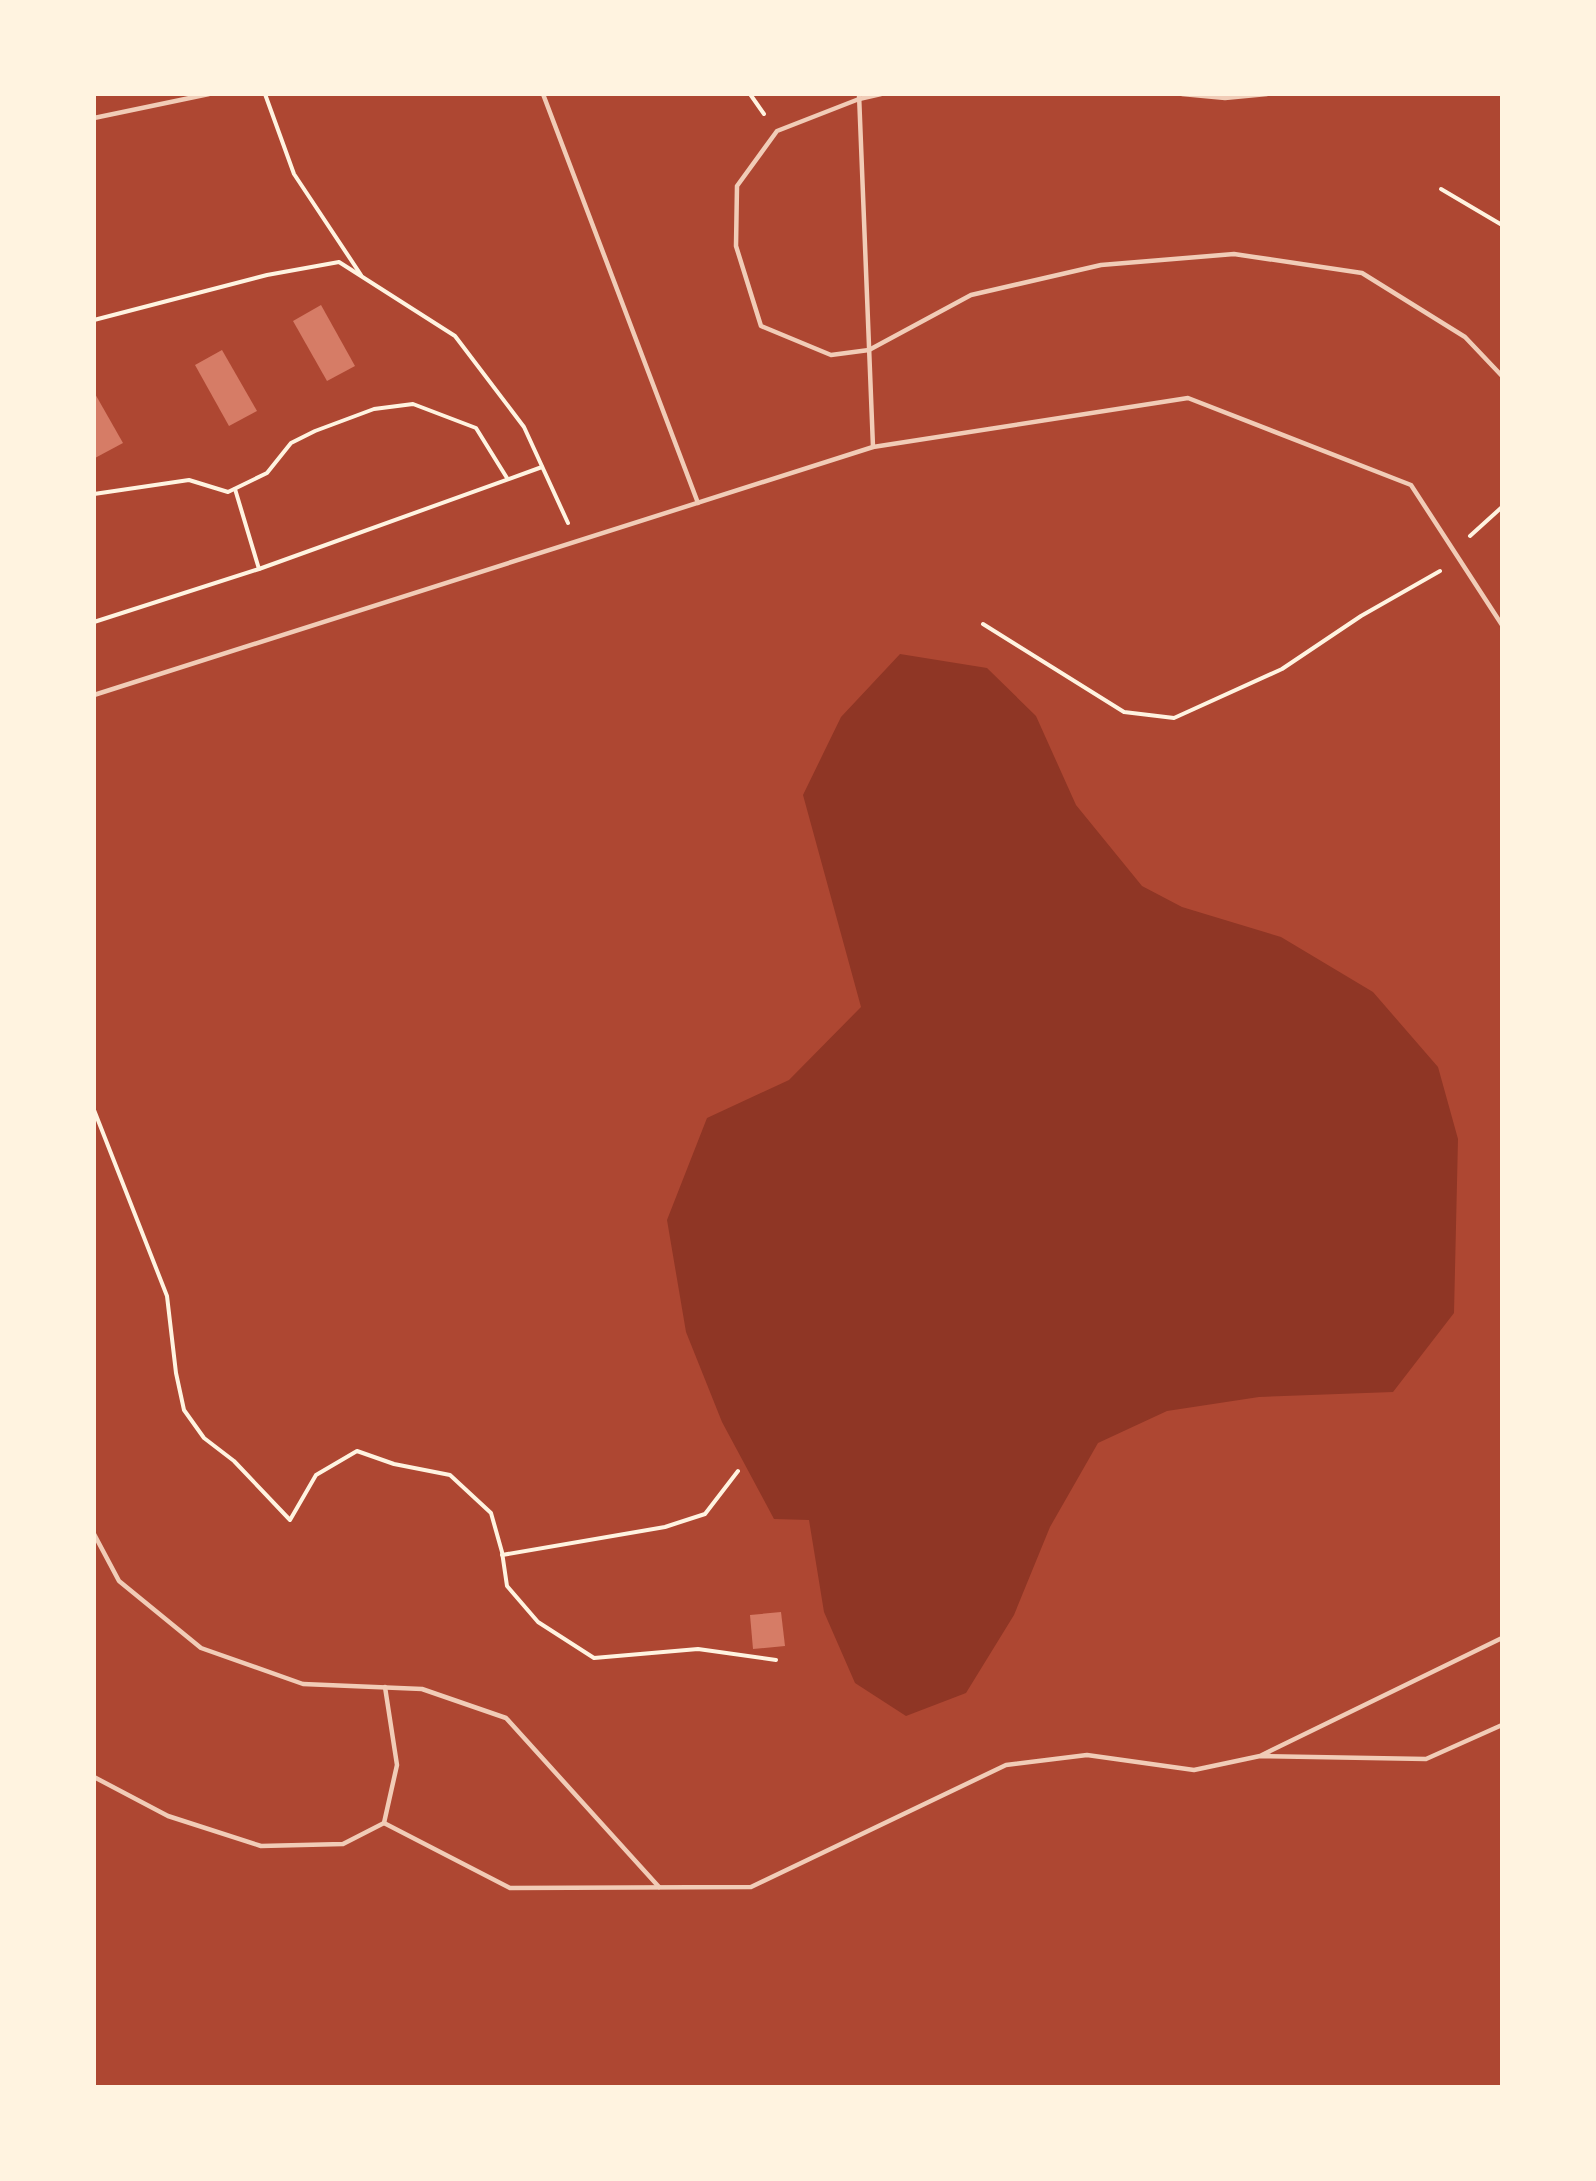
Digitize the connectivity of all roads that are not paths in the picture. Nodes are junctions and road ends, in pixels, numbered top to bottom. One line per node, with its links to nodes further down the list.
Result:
1 (209, 94): 7 (lane)
2 (543, 94): 11 (lane)
3 (881, 94): 6 (lane)
4 (1182, 94): 5 (lane)
5 (1265, 95)
6 (859, 97): 8 (lane); 8 (lane)
7 (94, 118)
8 (869, 350): 9 (lane); 10 (lane)
9 (1502, 376)
10 (873, 447): 11 (lane); 12 (lane)
11 (698, 503): 13 (lane)
12 (1502, 625)
13 (94, 695)
14 (94, 1534): 16 (lane)
15 (1502, 1638): 18 (lane)
16 (386, 1687): 20 (lane); 21 (lane)
17 (1502, 1725): 18 (lane)
18 (1260, 1756): 21 (lane)
19 (94, 1777): 20 (lane)
20 (384, 1823): 21 (lane)
21 (659, 1887)

